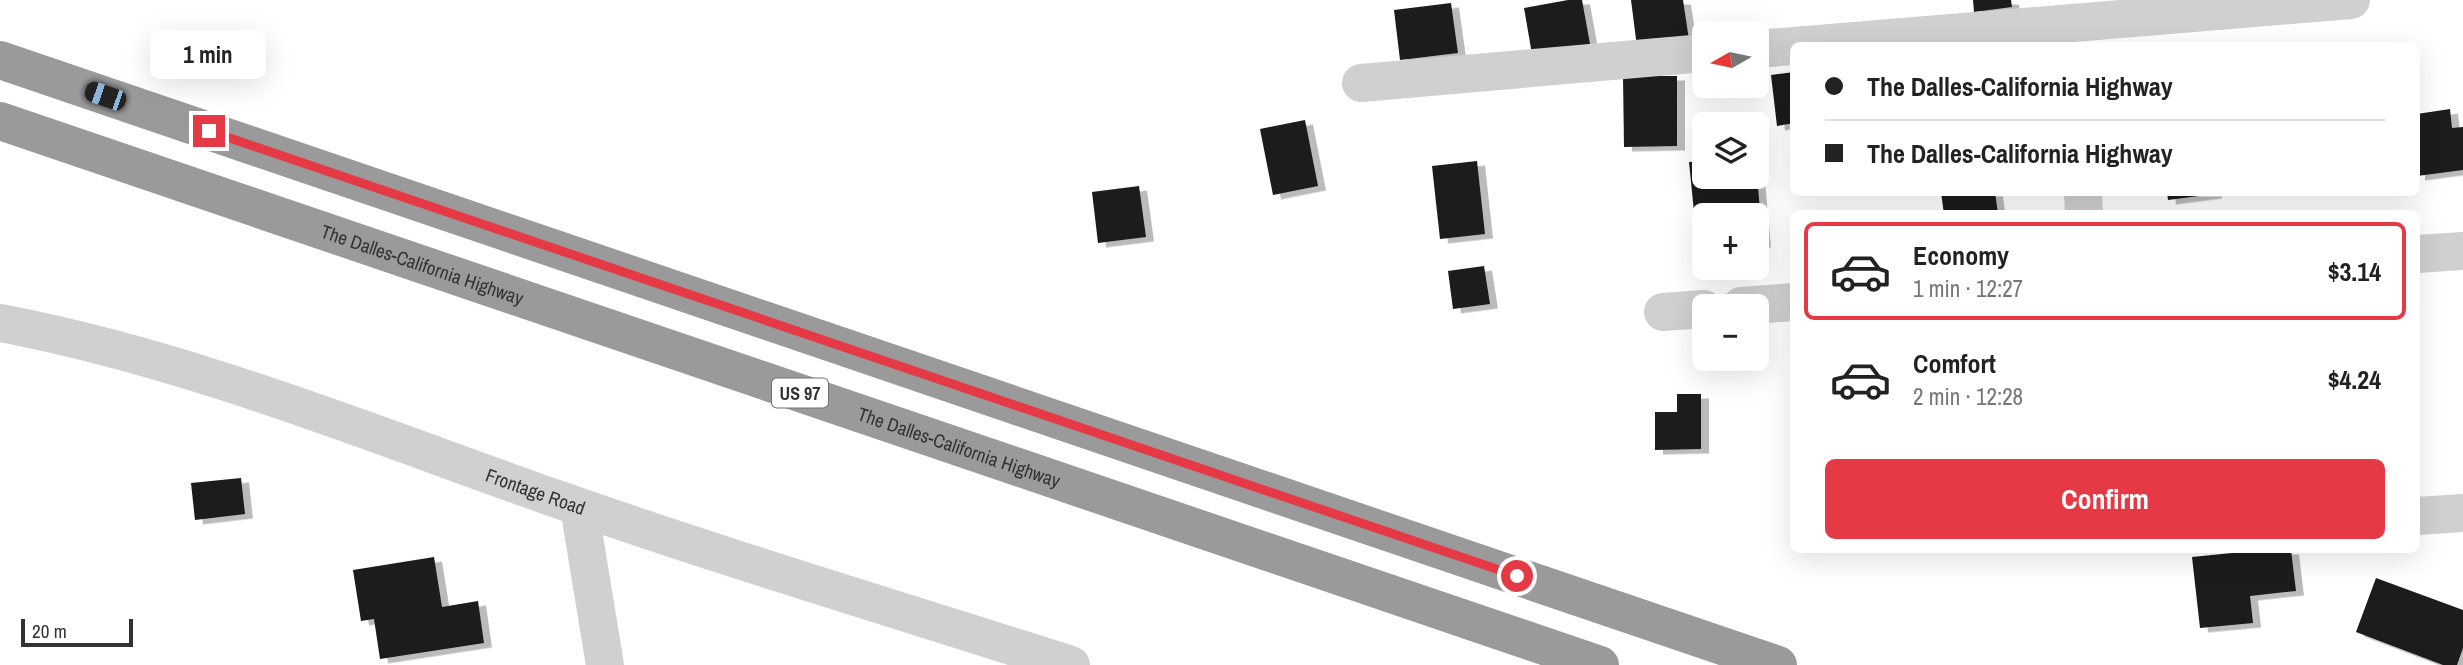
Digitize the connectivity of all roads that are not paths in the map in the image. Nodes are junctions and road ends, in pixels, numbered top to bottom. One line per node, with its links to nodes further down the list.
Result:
1 (2351, 0): 2 (street)
2 (2070, 22): 3 (street)
3 (1829, 42)
4 (1790, 45): 5 (street)
5 (1769, 47)
6 (1692, 54): 8 (street)
7 (0, 60): 23 (highway)
8 (1361, 83)
9 (0, 121): 22 (highway, The Dalles-California Highway / US 97)
10 (2463, 251): 11 (street)
11 (2420, 254)
12 (1790, 303): 13 (street)
13 (1769, 304)
14 (1692, 310): 15 (street)
15 (1663, 312)
16 (0, 323): 17 (street, Frontage Road)
17 (579, 507): 20 (street); 21 (street, Frontage Road)
18 (2463, 513): 19 (street)
19 (2420, 516)
20 (605, 665)
21 (1070, 665)
22 (1600, 665)
23 (1779, 665)

